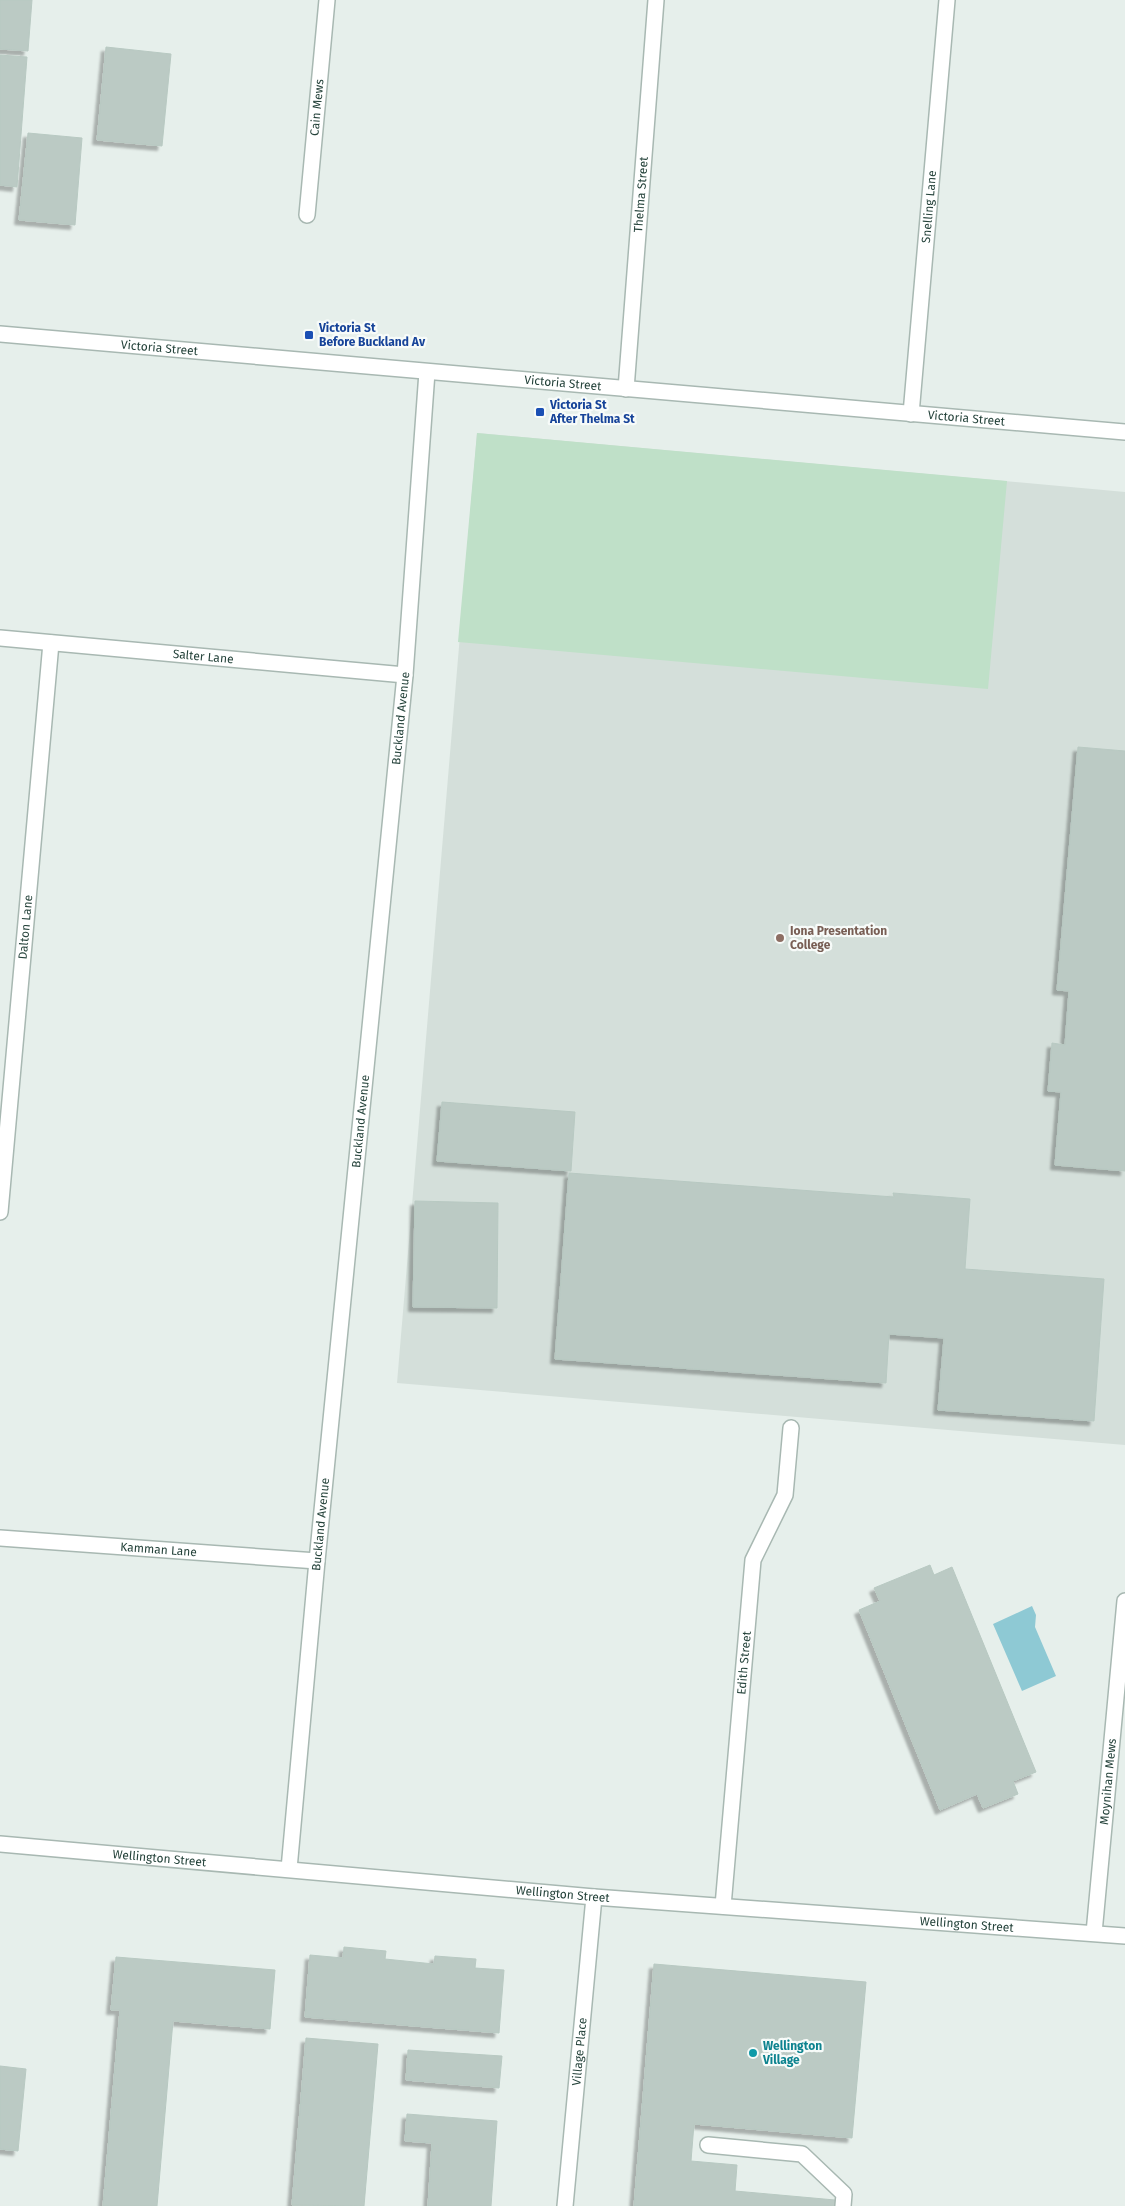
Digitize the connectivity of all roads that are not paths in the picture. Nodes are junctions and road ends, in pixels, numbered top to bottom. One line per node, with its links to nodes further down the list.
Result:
1 (327, 0): 4 (street, Cain Mews)
2 (656, 0): 7 (street, Thelma Street)
3 (947, 0): 8 (street, Snelling Lane)
4 (307, 215)
5 (0, 334): 6 (street, Victoria Street)
6 (428, 372): 7 (street, Victoria Street); 12 (street, Buckland Avenue)
7 (626, 389): 8 (street, Victoria Street)
8 (911, 414): 9 (street, Victoria Street)
9 (1125, 432)
10 (0, 638): 11 (street, Salter Lane)
11 (51, 643): 12 (street, Salter Lane); 13 (street, Dalton Lane)
12 (405, 675): 16 (street, Buckland Avenue)
13 (0, 1212)
14 (791, 1428): 21 (street, Edith Street)
15 (0, 1538): 16 (street, Kamman Lane)
16 (317, 1561): 19 (street, Buckland Avenue)
17 (1125, 1600): 22 (street, Moynihan Mews)
18 (0, 1844): 19 (street, Wellington Street)
19 (289, 1869): 20 (street, Wellington Street)
20 (594, 1897): 21 (street, Wellington Street); 25 (street, Village Place)
21 (723, 1906): 22 (street, Wellington Street)
22 (1094, 1933): 23 (street, Wellington Street)
23 (1125, 1936)
24 (708, 2146): 26 (street)
25 (565, 2206)
26 (843, 2206)

